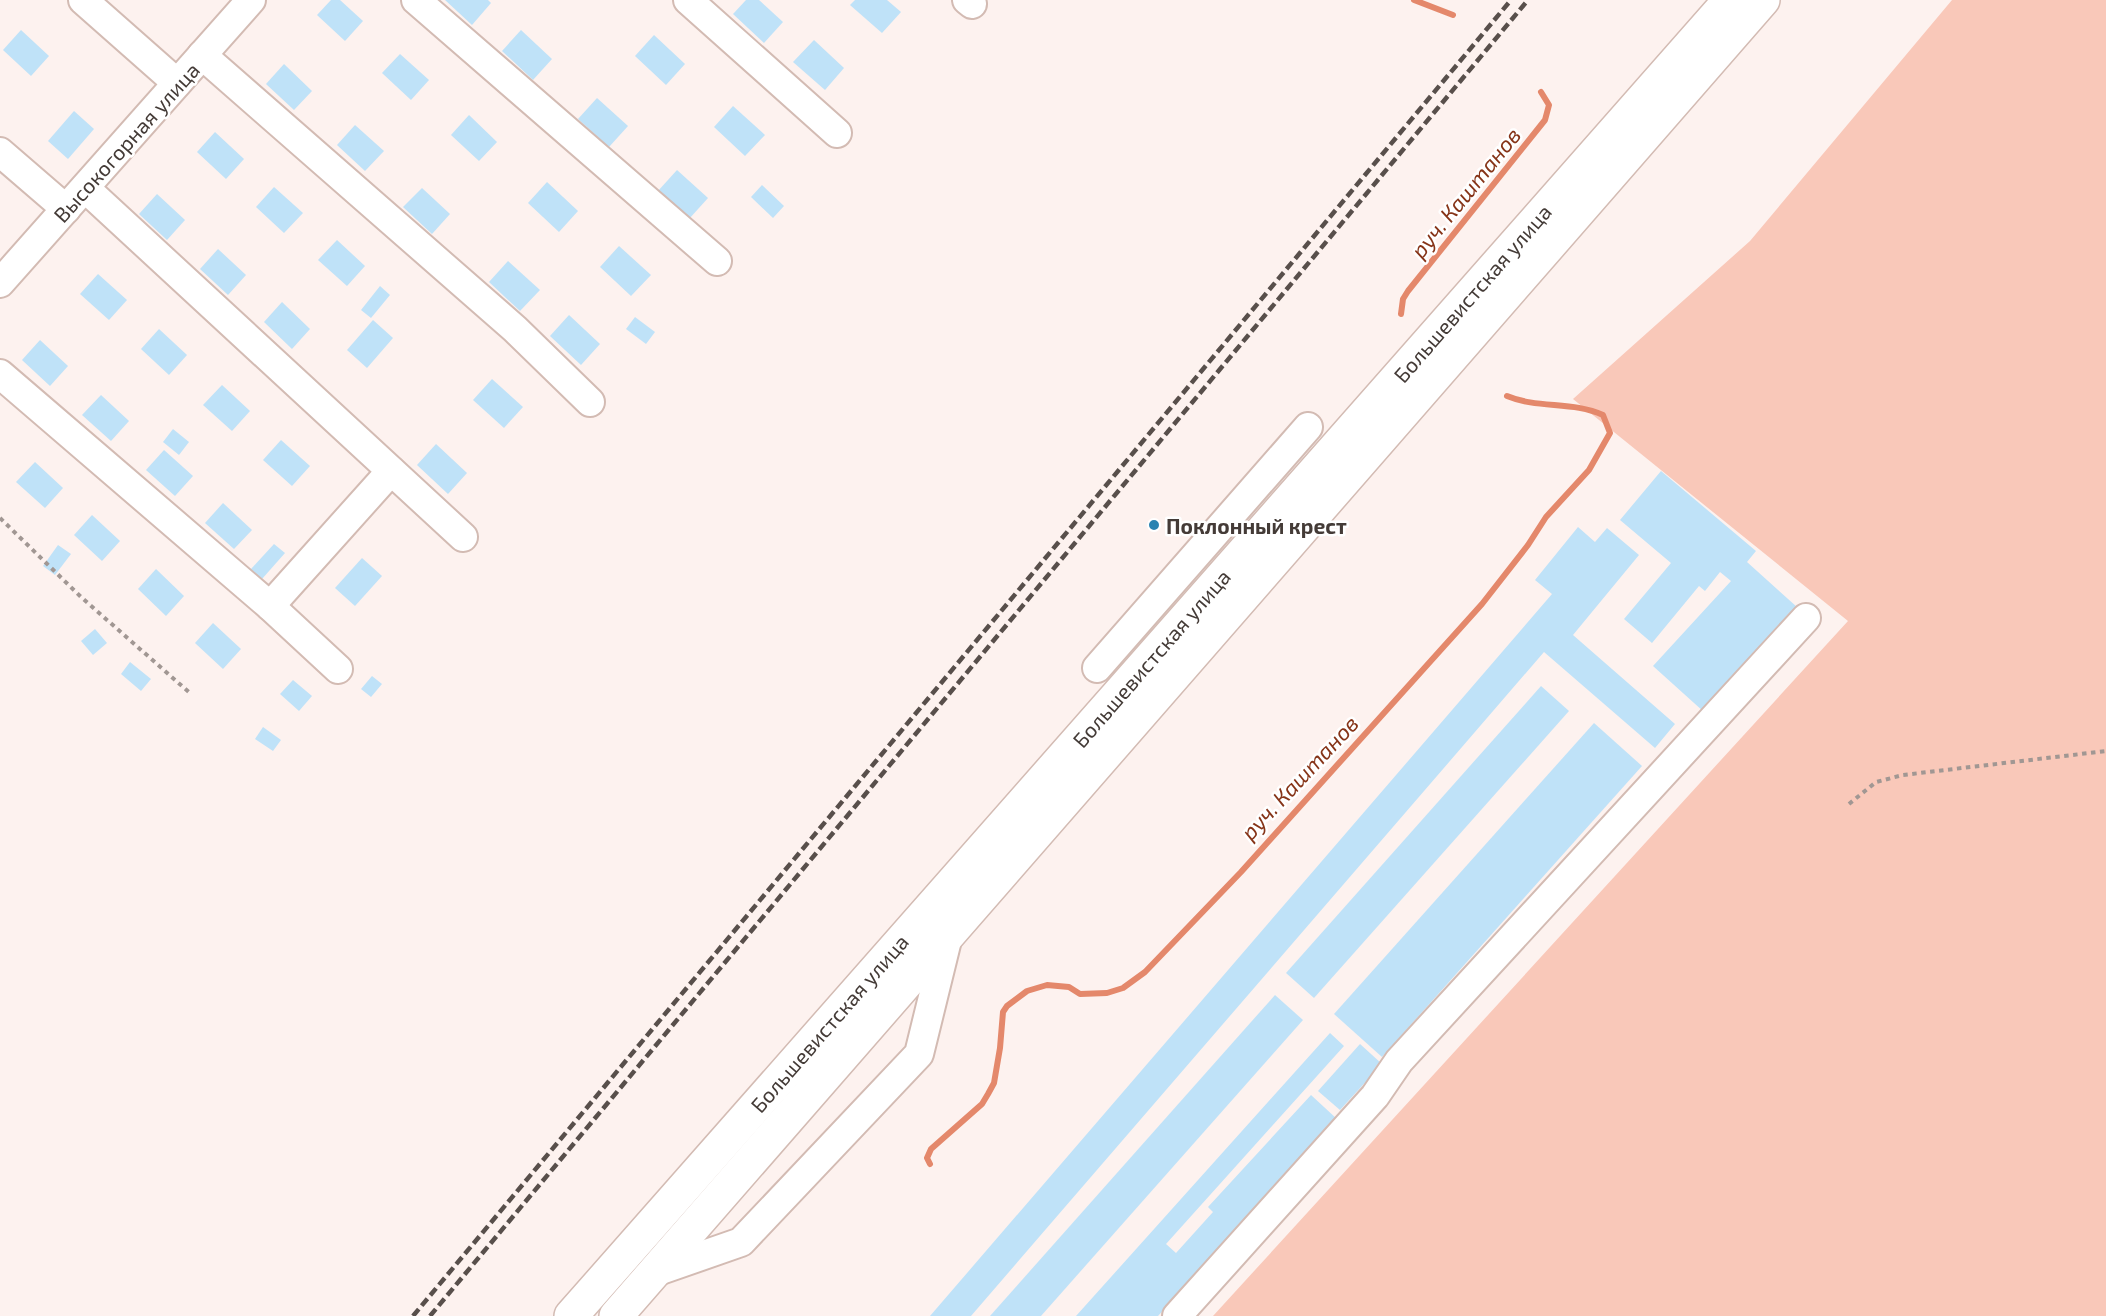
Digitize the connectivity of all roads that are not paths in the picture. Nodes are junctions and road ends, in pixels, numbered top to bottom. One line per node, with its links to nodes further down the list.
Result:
1 (83, 0): 8 (street)
2 (251, 0): 7 (street, Высокогорная улица)
3 (416, 0): 13 (street)
4 (688, 0): 9 (street)
5 (1730, 0): 26 (highway, Большевистская улица)
6 (1763, 0): 24 (highway, Большевистская улица)
7 (202, 55): 8 (street, Высокогорная улица); 16 (street)
8 (177, 83): 11 (street, Высокогорная улица)
9 (837, 133)
10 (0, 152): 12 (street)
11 (85, 188): 12 (street, Высокогорная улица); 18 (street)
12 (66, 209): 14 (street, Высокогорная улица)
13 (717, 261)
14 (0, 283)
15 (0, 374): 20 (street)
16 (590, 402)
17 (1308, 427): 22 (street)
18 (391, 471): 19 (street); 20 (street)
19 (463, 537)
20 (270, 606): 23 (street)
21 (1806, 618): 28 (street)
22 (1097, 668)
23 (338, 669)
24 (948, 936): 25 (highway, Большевистская улица); 25 (street)
25 (655, 1272): 27 (highway, Большевистская улица)
26 (572, 1316)
27 (616, 1316)
28 (1177, 1316)

